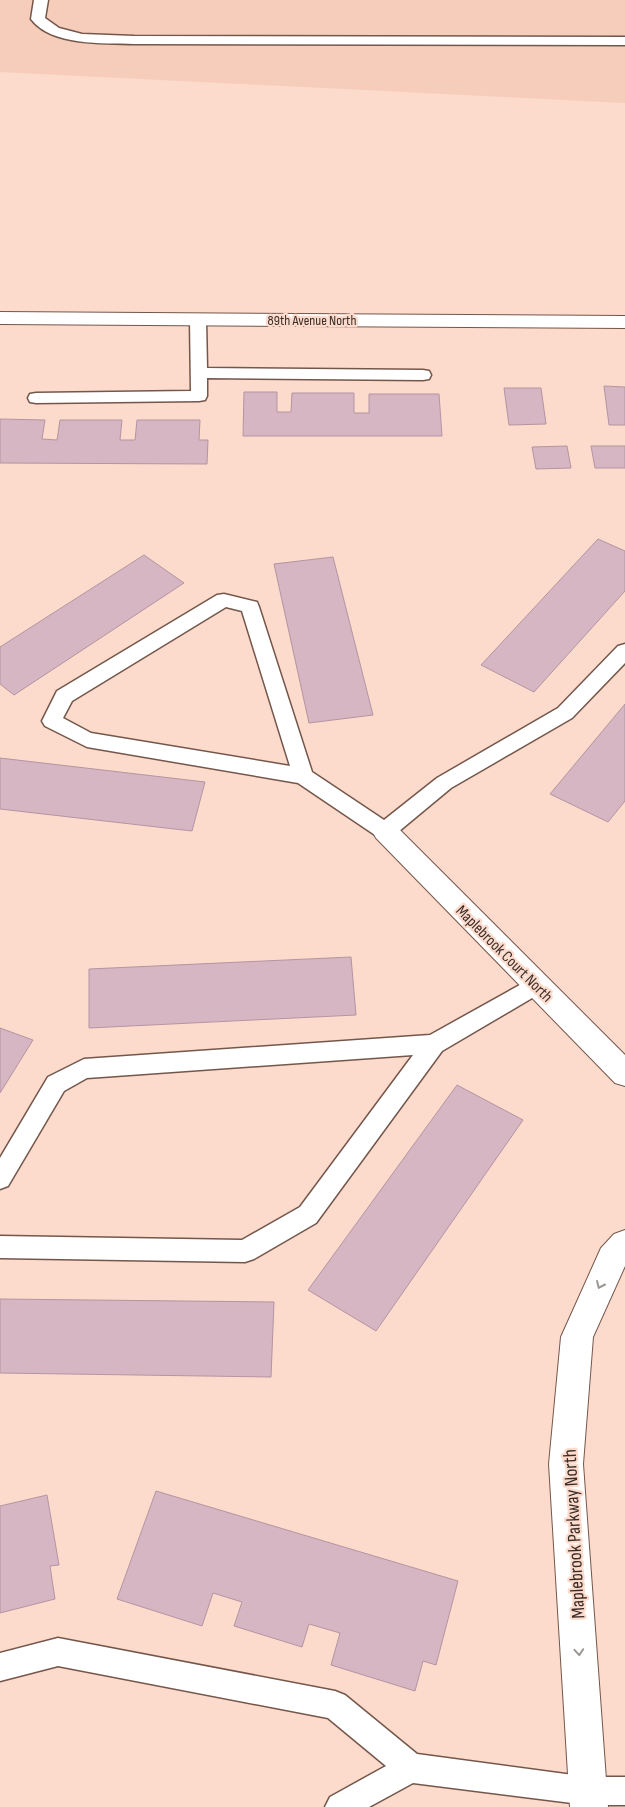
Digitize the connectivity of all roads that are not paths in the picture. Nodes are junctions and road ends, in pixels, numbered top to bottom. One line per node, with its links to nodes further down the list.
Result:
1 (42, 0): 2 (lane)
2 (625, 41)
3 (0, 318): 4 (street, 89th Avenue North)
4 (198, 320): 5 (street, 89th Avenue North); 6 (lane)
5 (625, 322)
6 (198, 373): 7 (lane); 8 (lane)
7 (423, 375)
8 (36, 398)
9 (625, 651): 11 (lane)
10 (303, 776): 10 (lane); 11 (lane)
11 (385, 831): 12 (street, Maplebrook Court North)
12 (536, 985): 13 (lane); 14 (street, Maplebrook Court North)
13 (434, 1044): 15 (lane); 17 (lane)
14 (625, 1074)
15 (0, 1179)
16 (625, 1244): 21 (street, Maplebrook Parkway North, one-way to 21)
17 (0, 1246)
18 (0, 1667): 19 (lane)
19 (411, 1768): 21 (lane); 22 (lane)
20 (625, 1791): 21 (lane)
21 (589, 1799)
22 (340, 1807)

